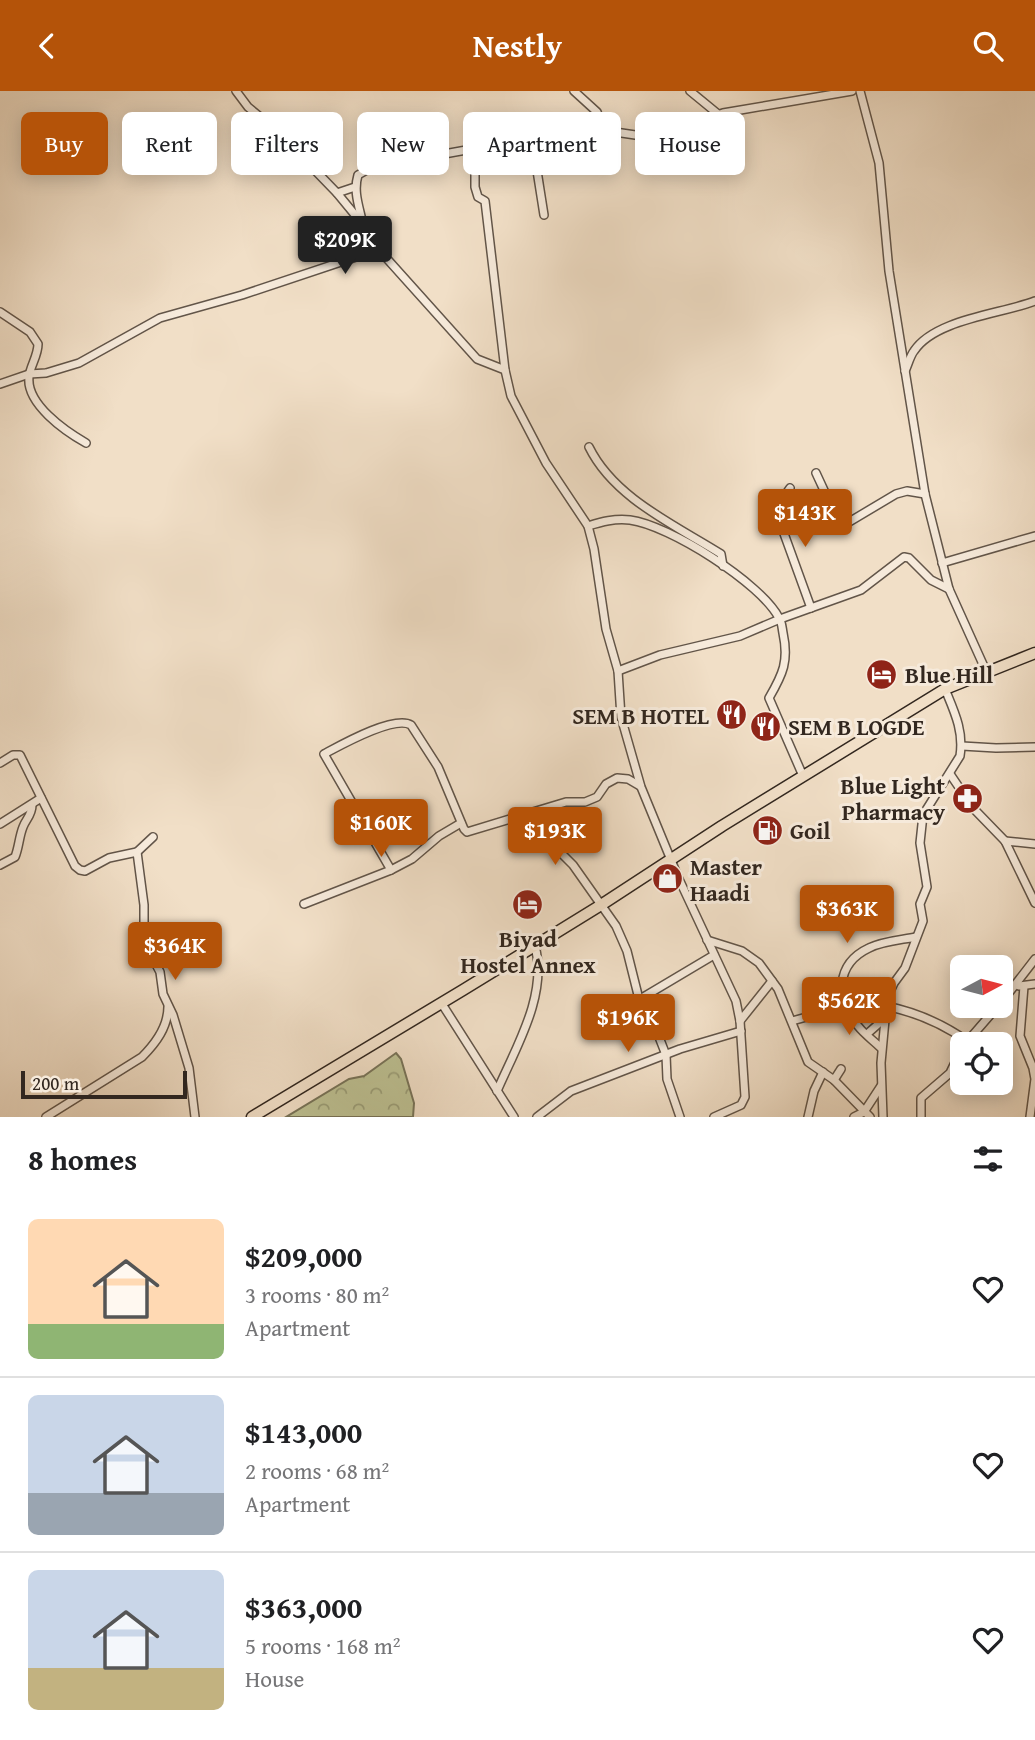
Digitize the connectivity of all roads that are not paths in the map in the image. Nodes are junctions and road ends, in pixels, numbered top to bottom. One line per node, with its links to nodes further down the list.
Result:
1 (236, 91): 13 (street)
2 (574, 91): 6 (street)
3 (690, 91): 7 (street)
4 (852, 91): 8 (street)
5 (860, 91): 21 (street)
6 (597, 112)
7 (716, 112)
8 (730, 112)
9 (463, 151): 12 (street)
10 (475, 175): 20 (street)
11 (538, 175): 14 (street)
12 (355, 187): 13 (street); 15 (street)
13 (337, 193): 15 (street)
14 (544, 215)
15 (365, 227): 16 (street); 17 (street)
16 (380, 251): 17 (street); 20 (street)
17 (362, 255): 22 (street)
18 (1035, 301): 21 (street)
19 (0, 313): 22 (street)
20 (505, 370): 29 (street)
21 (905, 372): 28 (street)
22 (29, 374): 23 (street); 24 (street)
23 (0, 384)
24 (86, 443)
25 (589, 447): 32 (street)
26 (816, 473): 28 (street)
27 (790, 488): 34 (street)
28 (925, 494): 31 (street)
29 (588, 526): 32 (street); 37 (street)
30 (1035, 536): 31 (street)
31 (942, 563): 33 (street)
32 (723, 567): 35 (street)
33 (949, 589): 34 (street); 38 (street)
34 (811, 608): 35 (street)
35 (780, 619): 37 (street); 44 (street)
36 (1035, 653): 38 (highway)
37 (618, 671): 45 (street)
38 (986, 671): 39 (highway)
39 (944, 689): 40 (street); 44 (highway)
40 (962, 746): 41 (street); 43 (street)
41 (1035, 747)
42 (0, 763): 46 (street)
43 (950, 774): 52 (street); 61 (street)
44 (803, 776): 55 (highway)
45 (640, 787): 48 (street); 55 (street)
46 (41, 798): 47 (street); 54 (street)
47 (32, 805): 50 (street); 56 (street)
48 (532, 813): 49 (street); 60 (street)
49 (461, 823): 57 (street); 57 (street)
50 (0, 824)
51 (153, 837): 54 (street)
52 (1005, 841): 53 (street); 58 (street)
53 (1035, 844)
54 (137, 852): 73 (street)
55 (671, 860): 60 (highway); 62 (street)
56 (0, 865)
57 (391, 870): 59 (street)
58 (1035, 903)
59 (304, 904)
60 (601, 905): 63 (highway); 71 (street)
61 (916, 937): 74 (street); 75 (street)
62 (707, 940): 64 (street); 66 (street)
63 (535, 946): 72 (highway); 90 (street)
64 (714, 955): 71 (street); 77 (street)
65 (1035, 958): 68 (street)
66 (772, 981): 77 (street); 78 (street)
67 (1035, 984): 69 (street)
68 (1015, 986): 69 (street); 70 (street)
69 (1024, 986): 103 (street)
70 (1013, 988)
71 (637, 1000): 79 (street); 84 (street)
72 (442, 1004): 90 (street); 94 (highway)
73 (168, 1006): 92 (street); 93 (street)
74 (846, 1006): 78 (street); 82 (street)
75 (886, 1006): 76 (street); 81 (street)
76 (884, 1019): 82 (street); 83 (street)
77 (740, 1021): 80 (street)
78 (792, 1021): 86 (street)
79 (588, 1030)
80 (741, 1031): 84 (street); 98 (street)
81 (953, 1032)
82 (867, 1034): 83 (street)
83 (881, 1048): 89 (street)
84 (666, 1055): 96 (street); 97 (street)
85 (841, 1069): 88 (street)
86 (823, 1072): 88 (street); 99 (street)
87 (950, 1073): 102 (street)
88 (834, 1080): 91 (street)
89 (881, 1086): 91 (street); 101 (street)
90 (497, 1091): 95 (street)
91 (867, 1114): 100 (street)
92 (46, 1117)
93 (195, 1117)
94 (251, 1117)
95 (514, 1117)
96 (537, 1117)
97 (680, 1117)
98 (714, 1117)
99 (808, 1117)
100 (854, 1117)
101 (883, 1117)
102 (921, 1117)
103 (1030, 1117)

